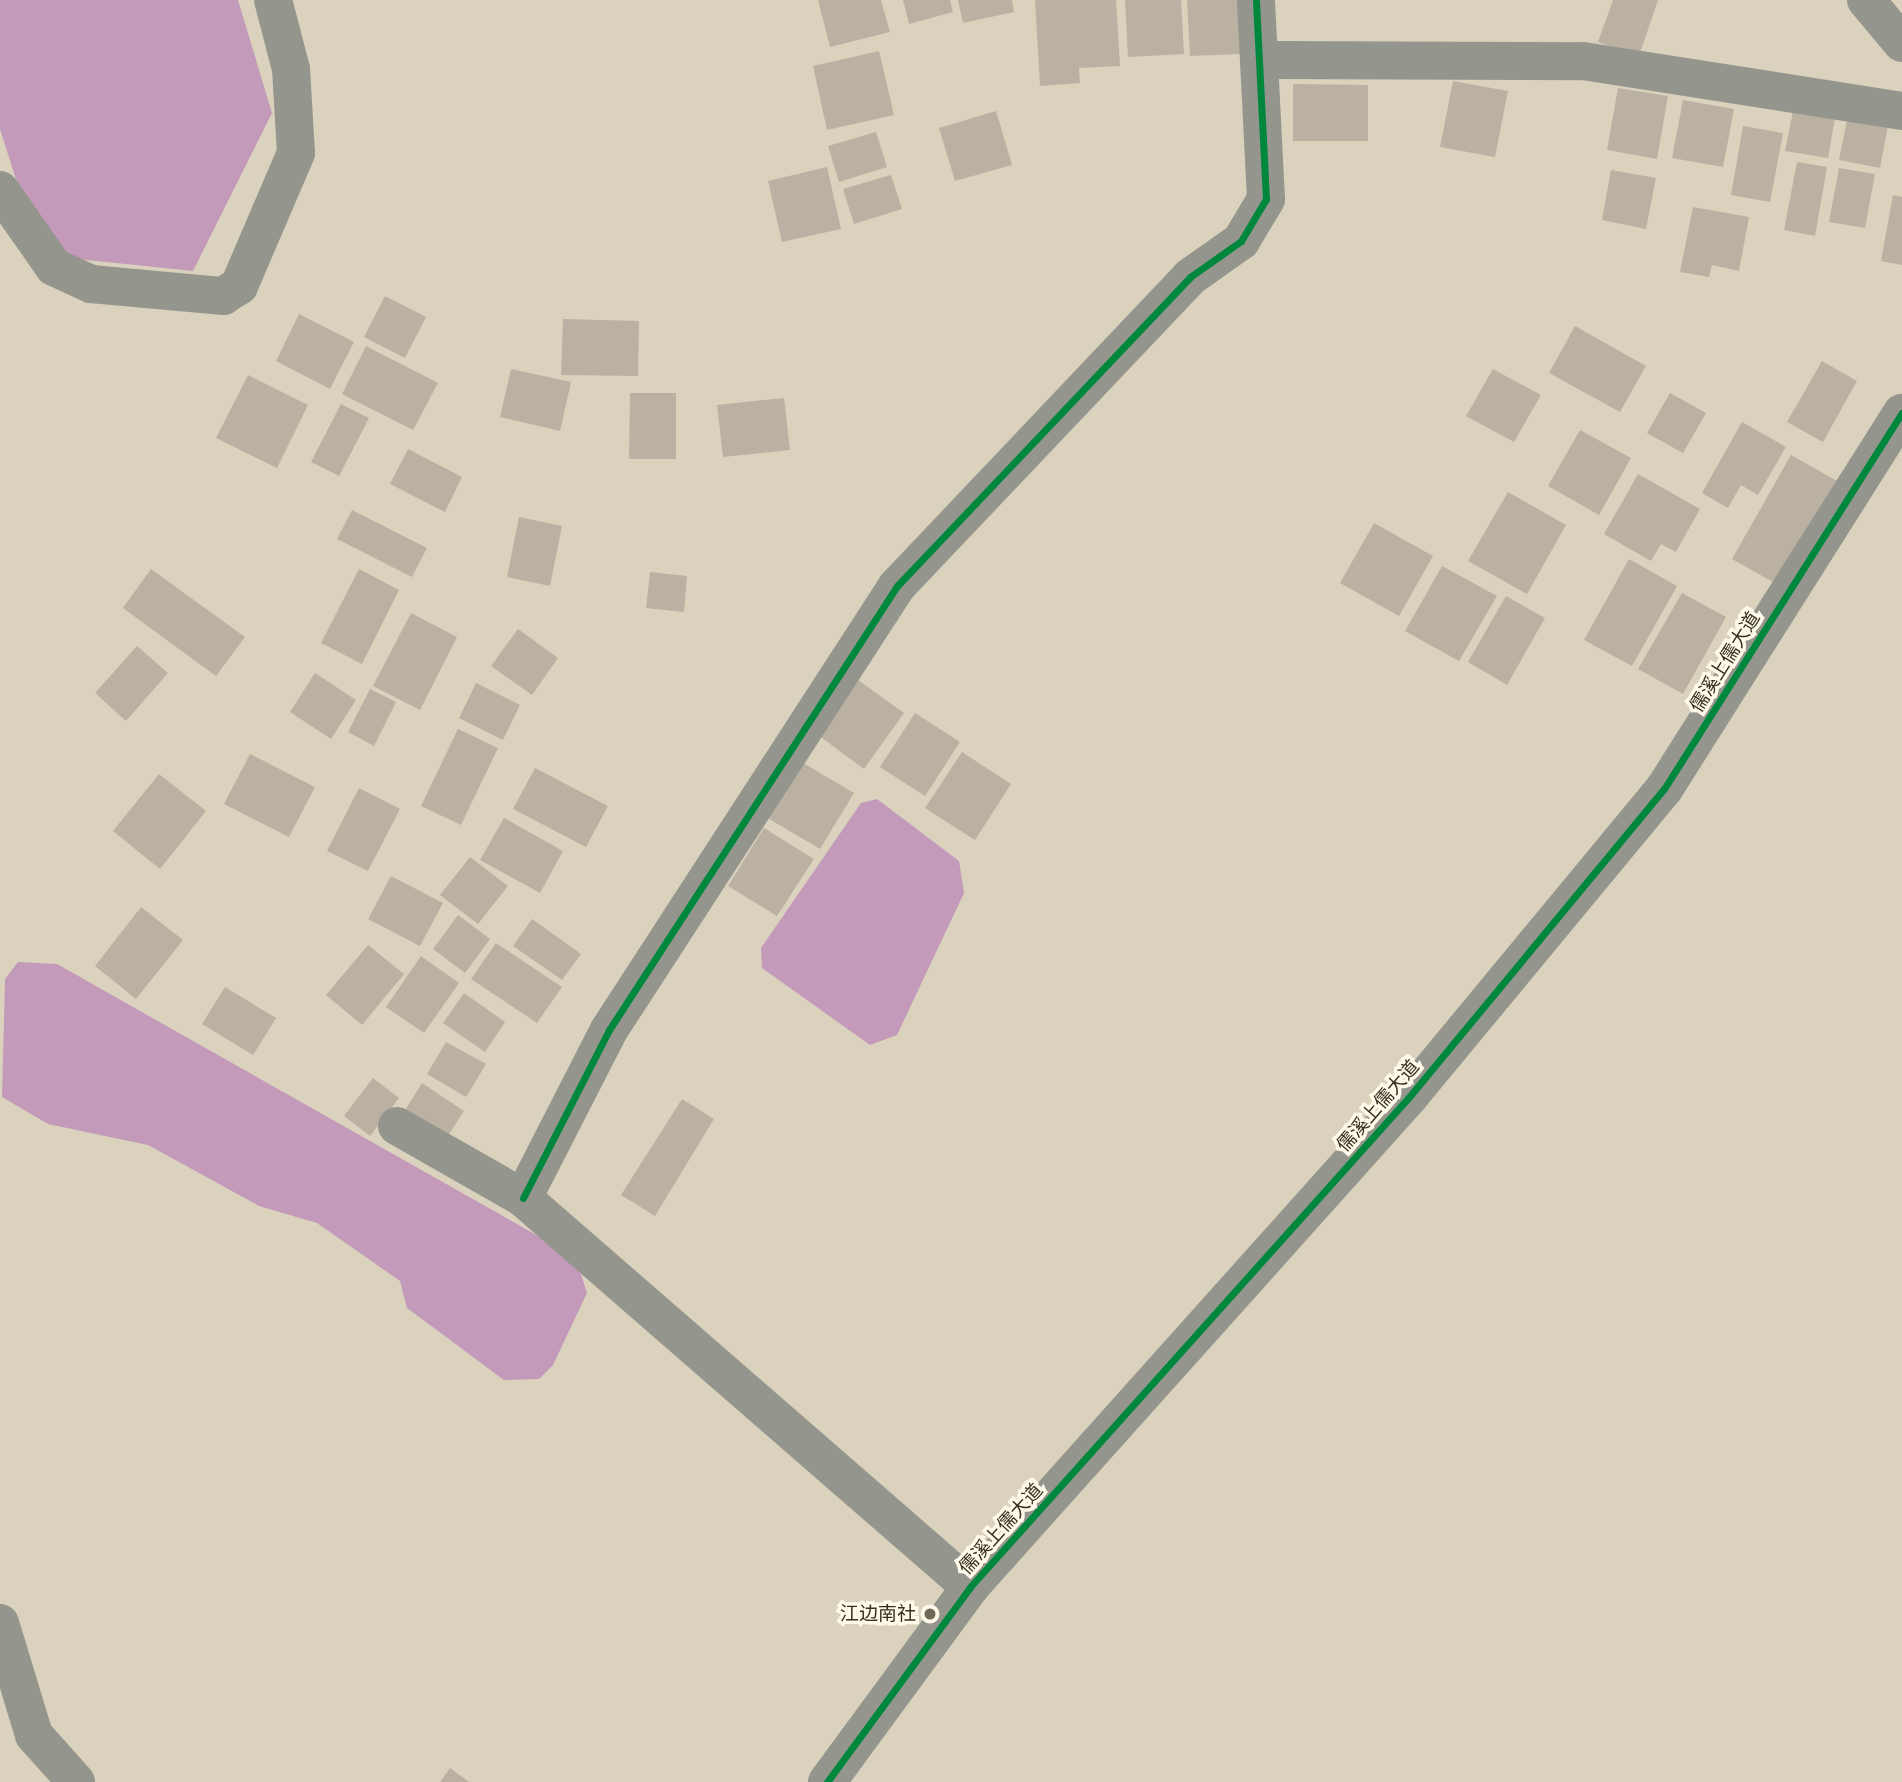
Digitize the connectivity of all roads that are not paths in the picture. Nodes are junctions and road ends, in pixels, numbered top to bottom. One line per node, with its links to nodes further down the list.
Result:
1 (273, 0): 7 (street)
2 (1256, 0): 5 (street)
3 (1866, 0): 4 (street)
4 (1902, 43)
5 (1259, 60): 6 (street); 10 (street)
6 (1902, 111)
7 (0, 190)
8 (1902, 412): 11 (street, 儒溪上儒大道)
9 (397, 1126): 10 (street)
10 (523, 1198): 11 (street)
11 (970, 1587): 14 (street, 儒溪上儒大道)
12 (0, 1623): 13 (street)
13 (76, 1782)
14 (827, 1782)

